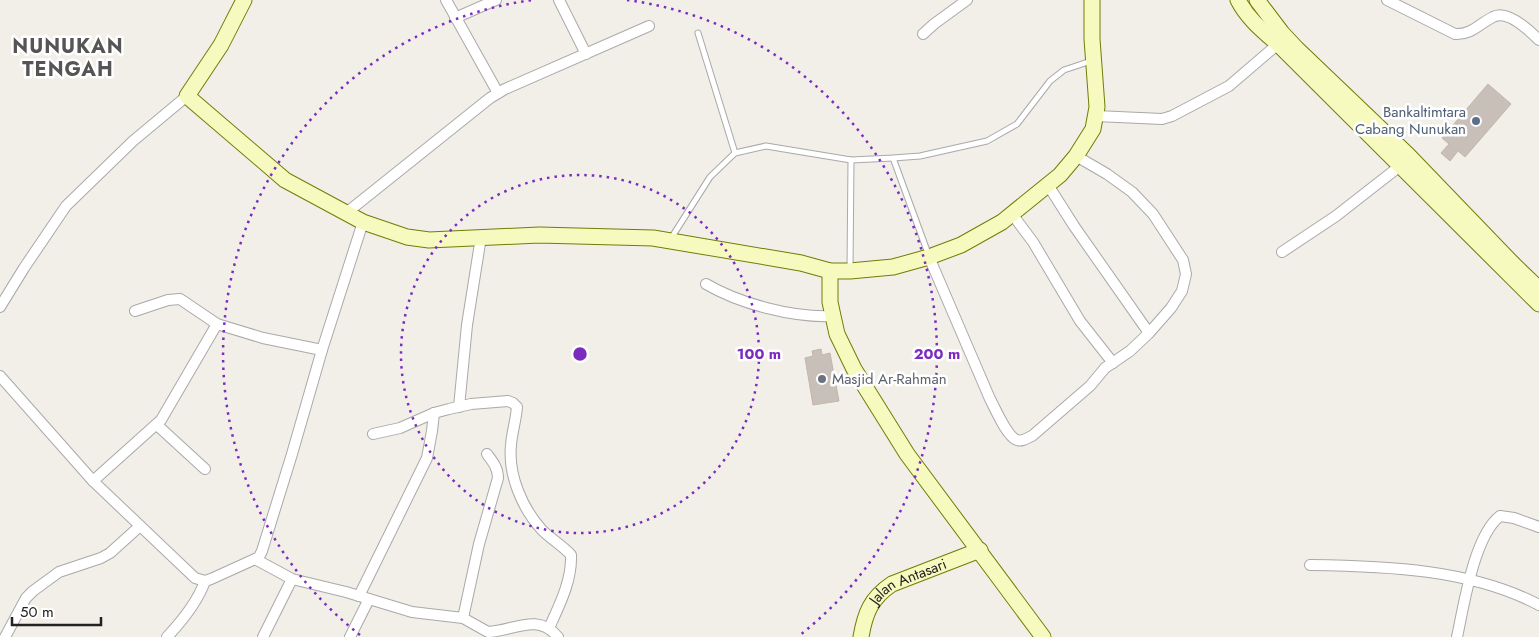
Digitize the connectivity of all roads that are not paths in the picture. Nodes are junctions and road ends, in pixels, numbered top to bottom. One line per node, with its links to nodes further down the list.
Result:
1 (244, 0): 19 (street)
2 (446, 0): 10 (street)
3 (496, 0): 10 (street)
4 (559, 0): 16 (street)
5 (966, 0): 13 (street)
6 (1092, 0): 17 (street)
7 (1238, 0): 15 (street)
8 (1257, 0): 25 (street)
9 (1388, 0): 14 (street)
10 (455, 18): 18 (street)
11 (649, 26): 16 (street)
12 (698, 33): 21 (lane)
13 (923, 34)
14 (1539, 40)
15 (1278, 44): 20 (street); 25 (street)
16 (586, 54): 18 (street)
17 (1094, 60): 20 (street); 23 (lane)
18 (498, 93): 27 (street)
19 (187, 96): 27 (street); 39 (street)
20 (1096, 116): 22 (street)
21 (735, 153): 24 (lane); 31 (lane)
22 (1076, 156): 26 (street); 43 (street)
23 (893, 158): 24 (lane); 33 (lane)
24 (850, 160): 35 (lane)
25 (1404, 161): 32 (street); 37 (street); 38 (street)
26 (1048, 185): 28 (street); 43 (street)
27 (345, 214): 29 (street)
28 (1012, 214): 33 (street); 45 (street)
29 (363, 222): 30 (street); 44 (street)
30 (481, 237): 31 (street); 47 (street)
31 (670, 240): 34 (street)
32 (1282, 252)
33 (929, 257): 35 (street); 45 (street)
34 (830, 271): 35 (street); 41 (street)
35 (850, 271)
36 (706, 284): 41 (street)
37 (1539, 289)
38 (1539, 304)
39 (0, 307)
40 (135, 311): 42 (street)
41 (833, 316): 56 (street)
42 (217, 324): 44 (street); 49 (street)
43 (1149, 333): 45 (street)
44 (322, 350): 57 (street)
45 (1113, 363)
46 (0, 376): 53 (street)
47 (459, 406): 48 (street); 65 (street)
48 (434, 413): 50 (street); 62 (street)
49 (157, 425): 52 (street); 53 (street)
50 (373, 434)
51 (487, 454): 64 (street)
52 (205, 469)
53 (94, 482): 54 (street)
54 (140, 526): 60 (street); 66 (street)
55 (1539, 527): 61 (street)
56 (980, 550): 71 (street, Jalan Antasari); 72 (street)
57 (256, 560): 59 (street); 60 (street)
58 (1310, 565): 61 (street)
59 (292, 579): 62 (street); 68 (street)
60 (206, 580): 67 (street)
61 (1469, 580): 63 (street); 73 (street)
62 (364, 598): 64 (street); 69 (street)
63 (1539, 605)
64 (464, 618): 65 (street)
65 (548, 628): 70 (street)
66 (5, 637)
67 (167, 637)
68 (263, 637)
69 (350, 637)
70 (558, 637)
71 (862, 637)
72 (1043, 637)
73 (1457, 637)

